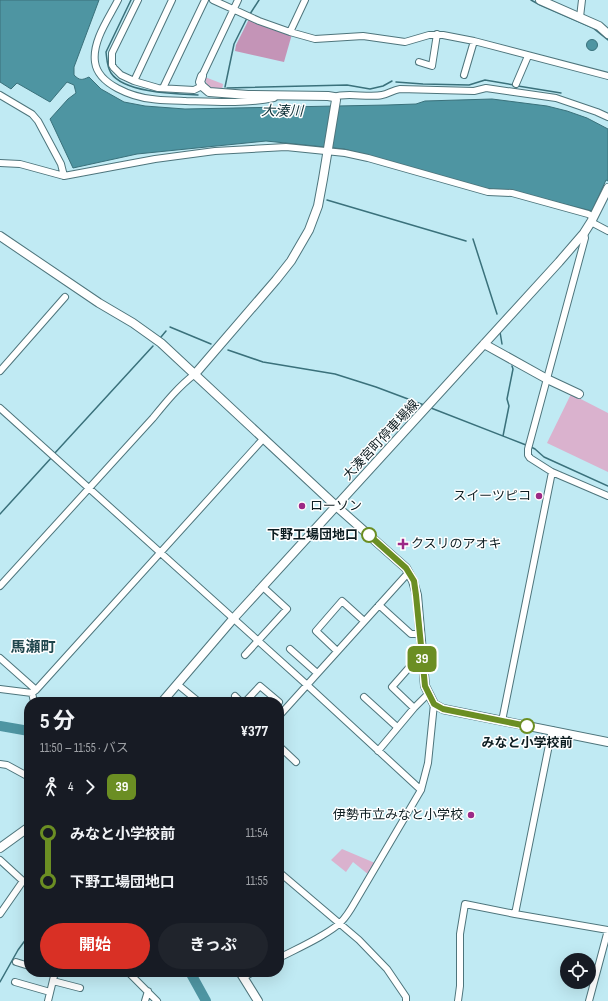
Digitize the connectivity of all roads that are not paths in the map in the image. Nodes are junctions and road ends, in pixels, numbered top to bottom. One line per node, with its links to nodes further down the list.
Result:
1 (118, 0): 26 (street)
2 (138, 0): 21 (street)
3 (172, 0): 21 (street)
4 (205, 0): 24 (street)
5 (213, 0): 10 (street)
6 (238, 0): 10 (street)
7 (305, 0): 12 (street)
8 (540, 0): 11 (street)
9 (582, 0): 11 (street)
10 (234, 9): 12 (street); 19 (street)
11 (580, 17): 14 (street)
12 (290, 32): 13 (street)
13 (437, 34): 15 (street); 17 (street)
14 (608, 34)
15 (474, 41): 16 (street); 18 (street)
16 (528, 56): 20 (street); 22 (street)
17 (419, 62)
18 (464, 75)
19 (202, 76): 23 (street)
20 (608, 76)
21 (134, 81): 24 (street)
22 (516, 84)
23 (202, 86): 24 (street); 26 (street)
24 (163, 88)
25 (0, 95): 31 (street)
26 (281, 96): 27 (street)
27 (335, 100): 28 (street); 29 (street)
28 (608, 117)
29 (328, 151): 31 (street); 33 (street); 40 (street)
30 (0, 163): 31 (street)
31 (64, 176)
32 (608, 188): 33 (street, 大湊宮町停車場線)
33 (592, 220): 34 (street); 35 (street, 大湊宮町停車場線)
34 (608, 231)
35 (584, 233): 38 (street, 大湊宮町停車場線); 41 (street)
36 (0, 236): 40 (street)
37 (65, 297): 39 (street)
38 (484, 344): 41 (street); 48 (street, 大湊宮町停車場線)
39 (0, 371)
40 (195, 374): 44 (street); 46 (street)
41 (547, 379): 42 (street); 45 (street)
42 (579, 394)
43 (0, 408): 46 (street)
44 (264, 438): 48 (street); 49 (street)
45 (552, 472): 47 (street); 79 (street)
46 (88, 489): 49 (street); 51 (street)
47 (608, 496)
48 (336, 506): 50 (street); 52 (street, 大湊宮町停車場線)
49 (161, 553): 54 (street); 67 (street)
50 (409, 572): 53 (street); 56 (street)
51 (0, 586)
52 (263, 587): 54 (street, 大湊宮町停車場線); 57 (street)
53 (379, 605): 55 (street); 56 (street)
54 (233, 619): 57 (street); 64 (street, 大湊宮町停車場線)
55 (364, 621): 59 (street); 59 (street)
56 (420, 634): 62 (street)
57 (258, 641): 60 (street); 65 (street)
58 (290, 649): 63 (street)
59 (337, 651): 63 (street)
60 (245, 655)
61 (0, 658): 67 (street)
62 (423, 660): 68 (street); 77 (street)
63 (317, 673): 65 (street)
64 (176, 684): 70 (street, 大湊宮町停車場線); 71 (street)
65 (306, 684): 76 (street); 84 (street)
66 (0, 689): 67 (street)
67 (34, 692): 69 (street)
68 (428, 694): 75 (street); 77 (street)
69 (34, 697)
70 (168, 697)
71 (192, 697)
72 (250, 697): 73 (street)
73 (273, 697)
74 (364, 697): 80 (street)
75 (434, 704): 79 (street); 88 (street)
76 (286, 708): 78 (street)
77 (414, 708): 80 (street)
78 (284, 710)
79 (502, 721): 81 (street)
80 (398, 727): 84 (street)
81 (552, 730): 82 (street); 94 (street)
82 (608, 742)
83 (284, 751): 85 (street)
84 (378, 751): 88 (street)
85 (296, 762)
86 (0, 764): 87 (street)
87 (24, 774)
88 (421, 790): 95 (street)
89 (24, 831): 90 (street)
90 (0, 848)
91 (0, 860): 93 (street)
92 (284, 876): 95 (street)
93 (0, 914)
94 (515, 914): 112 (street); 113 (street)
95 (340, 924): 96 (street); 111 (street)
96 (284, 954)
97 (16, 962): 98 (street)
98 (24, 964)
99 (54, 977): 102 (street)
100 (133, 977): 105 (street)
101 (243, 977): 110 (street)
102 (53, 981): 104 (street); 106 (street)
103 (15, 982): 106 (street)
104 (80, 988)
105 (148, 991): 108 (street); 109 (street)
106 (50, 992): 107 (street)
107 (48, 1001)
108 (145, 1001)
109 (157, 1001)
110 (258, 1001)
111 (406, 1001)
112 (458, 1001)
113 (589, 1001)

